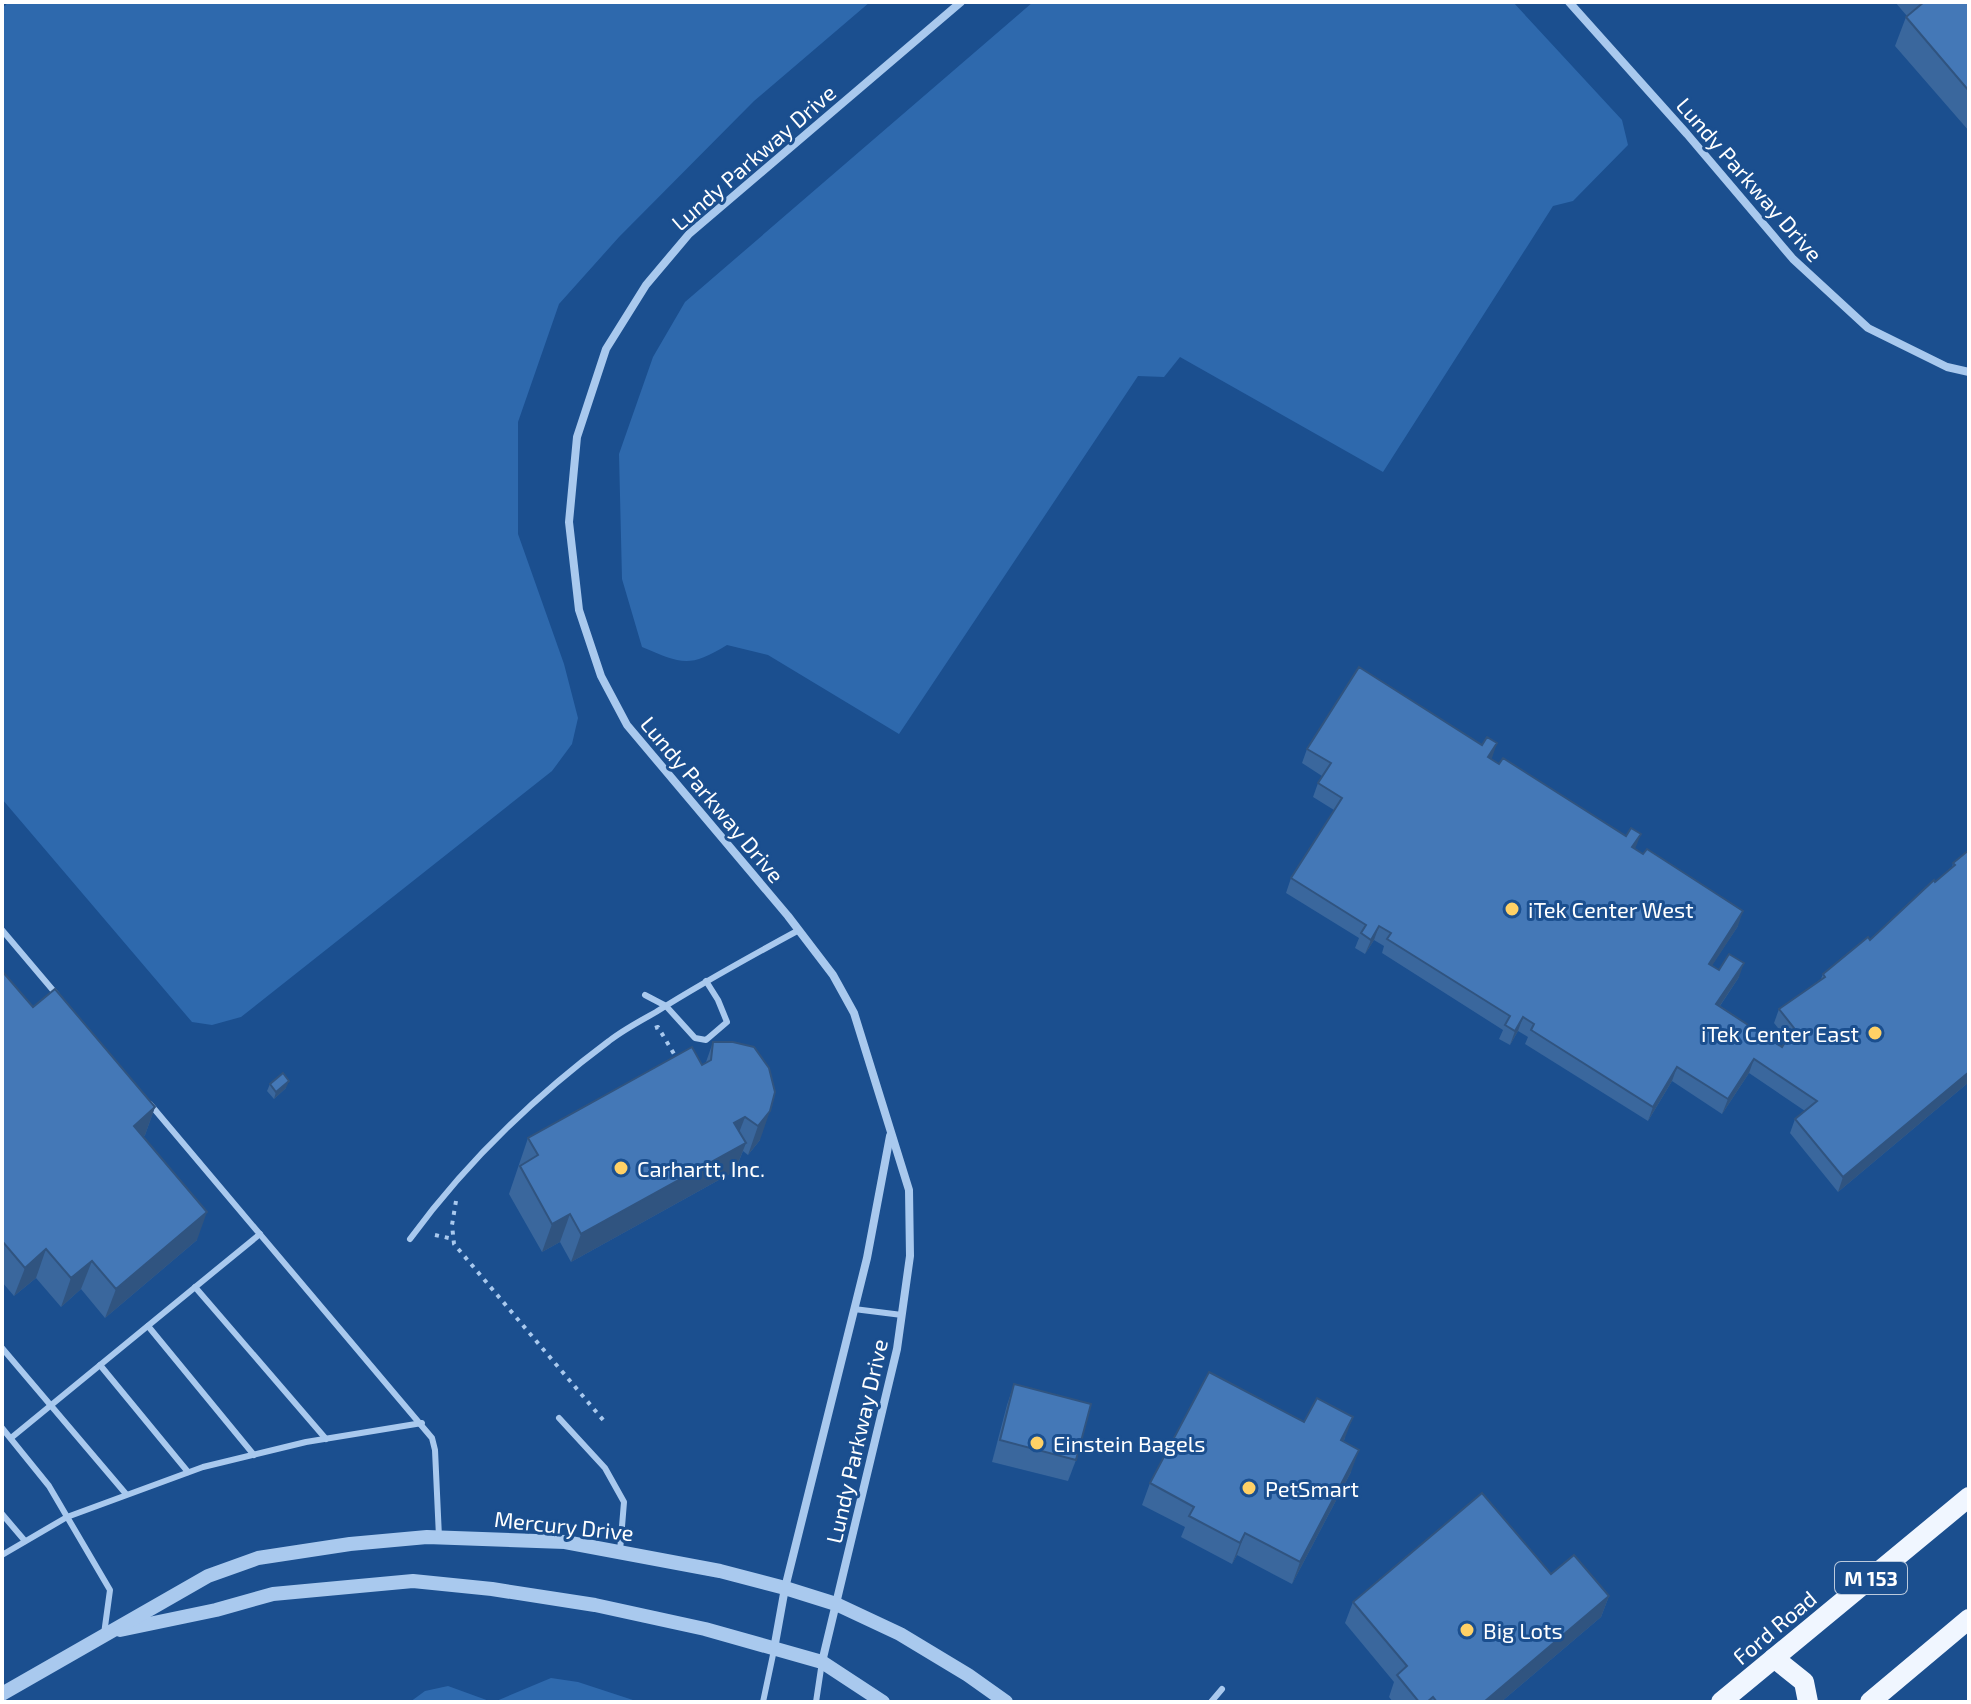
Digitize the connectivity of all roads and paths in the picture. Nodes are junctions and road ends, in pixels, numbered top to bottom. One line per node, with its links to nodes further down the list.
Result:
1 (961, 2): 5 (street, Lundy Parkway Drive)
2 (1569, 2): 3 (street, Lundy Parkway Drive)
3 (1969, 372)
4 (2, 930): 8 (lane)
5 (799, 930): 6 (lane); 13 (street, Lundy Parkway Drive)
6 (706, 981): 9 (lane); 9 (lane)
7 (645, 995): 9 (lane)
8 (64, 1003)
9 (666, 1006): 17 (lane)
10 (649, 1031): 11 (path)
11 (678, 1062)
12 (146, 1100): 15 (lane)
13 (891, 1131): 20 (street, Lundy Parkway Drive); 21 (street, Lundy Parkway Drive)
14 (456, 1201): 18 (path)
15 (260, 1234): 19 (lane); 28 (lane)
16 (435, 1235): 18 (path)
17 (410, 1239)
18 (453, 1239): 27 (path)
19 (195, 1287): 22 (lane); 31 (lane)
20 (854, 1309): 21 (lane); 42 (street, Lundy Parkway Drive)
21 (902, 1315): 43 (street, Lundy Parkway Drive)
22 (148, 1326): 24 (lane); 32 (lane)
23 (2, 1348): 25 (lane)
24 (100, 1365): 25 (lane); 33 (lane)
25 (52, 1406): 30 (lane); 34 (lane)
26 (559, 1418): 40 (lane)
27 (604, 1421)
28 (422, 1423): 31 (lane); 38 (lane)
29 (2, 1428): 30 (lane)
30 (11, 1438): 37 (lane)
31 (326, 1439): 32 (lane)
32 (254, 1455): 33 (lane)
33 (188, 1472): 34 (lane)
34 (126, 1494): 37 (lane)
35 (1969, 1497): 47 (main road, Ford Road / M 153)
36 (2, 1514): 39 (lane)
37 (67, 1517): 39 (lane); 45 (lane)
38 (439, 1537): 40 (street, Mercury Drive); 45 (street, Mercury Drive)
39 (25, 1541): 41 (lane)
40 (620, 1551): 42 (street, Mercury Drive)
41 (2, 1555)
42 (785, 1588): 43 (street, Mercury Drive); 46 (street, Lundy Parkway Drive)
43 (836, 1604): 48 (street, Lundy Parkway Drive); 54 (street, Mercury Drive)
44 (1969, 1619): 58 (main road)
45 (104, 1634): 46 (street, Mercury Drive); 50 (street, Mercury Drive)
46 (774, 1650): 48 (street, Mercury Drive); 51 (lane)
47 (1774, 1658): 56 (main road, Ford Road / M 153); 57 (main road)
48 (822, 1662): 52 (lane); 53 (street, Mercury Drive)
49 (1222, 1689): 55 (lane)
50 (2, 1694)
51 (763, 1702)
52 (816, 1702)
53 (883, 1702)
54 (1006, 1702)
55 (1211, 1702)
56 (1721, 1702)
57 (1808, 1702)
58 (1870, 1702)

